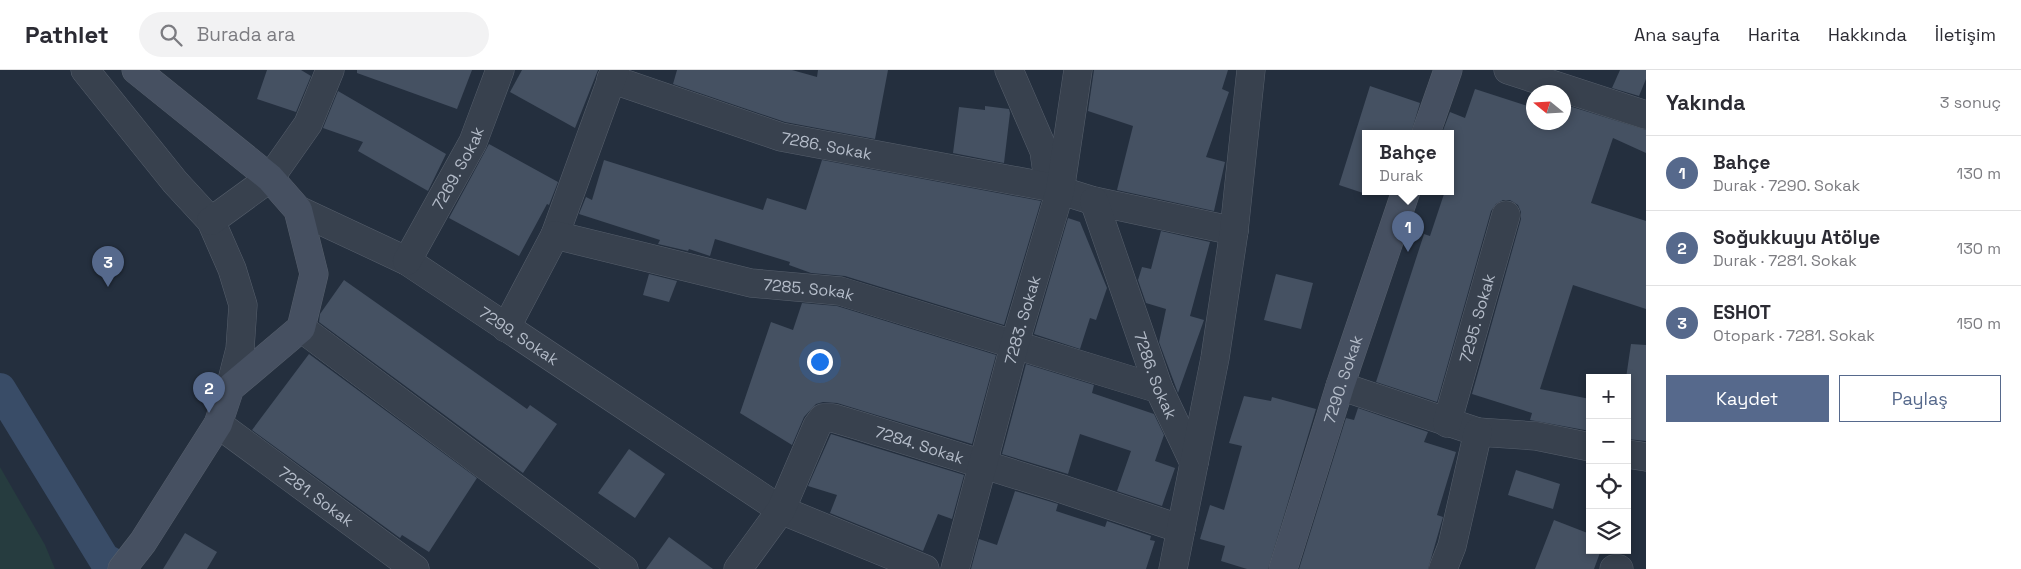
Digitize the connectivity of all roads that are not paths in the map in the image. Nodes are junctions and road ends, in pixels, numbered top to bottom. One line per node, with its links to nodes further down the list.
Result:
1 (85, 70): 19 (street)
2 (136, 70): 13 (street, 7299. Sokak)
3 (330, 70): 13 (street)
4 (500, 70): 22 (street, 7269. Sokak)
5 (1009, 70): 14 (street)
6 (1078, 70): 14 (street, 7283. Sokak)
7 (1251, 70): 20 (street)
8 (1448, 70): 12 (street)
9 (1508, 70): 11 (street)
10 (613, 74): 14 (street, 7286. Sokak); 21 (street)
11 (1646, 115)
12 (1427, 130)
13 (270, 178): 17 (street, 7299. Sokak); 19 (street)
14 (1055, 189): 16 (street, 7286. Sokak); 25 (street, 7283. Sokak)
15 (1405, 195): 26 (street, 7290. Sokak)
16 (1094, 201): 20 (street, 7286. Sokak); 28 (street, 7286. Sokak)
17 (298, 210): 22 (street, 7299. Sokak); 23 (street)
18 (1506, 215): 29 (street, 7295. Sokak)
19 (212, 221): 27 (street)
20 (1234, 231): 35 (street)
21 (556, 235): 24 (street); 25 (street, 7285. Sokak)
22 (407, 261): 24 (street, 7299. Sokak)
23 (301, 328): 27 (street); 41 (street)
24 (506, 328): 37 (street, 7299. Sokak)
25 (1015, 344): 28 (street, 7285. Sokak); 36 (street, 7283. Sokak)
26 (1340, 386): 29 (street); 46 (street, 7290. Sokak)
27 (230, 388): 30 (street)
28 (1159, 389): 35 (street, 7286. Sokak)
29 (1448, 423): 31 (street)
30 (218, 424): 39 (street); 40 (street, 7281. Sokak)
31 (1478, 432): 32 (street); 47 (street)
32 (1586, 446)
33 (1631, 454): 34 (street)
34 (1646, 456)
35 (1194, 463): 38 (street)
36 (981, 465): 37 (street, 7284. Sokak); 38 (street, 7284. Sokak); 44 (street, 7283. Sokak)
37 (781, 510): 42 (street, 7284. Sokak); 43 (street, 7299. Sokak)
38 (1181, 529): 45 (street)
39 (122, 569)
40 (415, 569)
41 (624, 569)
42 (738, 569)
43 (925, 569)
44 (955, 569)
45 (1173, 569)
46 (1283, 569)
47 (1443, 569)
48 (1614, 569): 49 (street)
49 (1618, 569)

